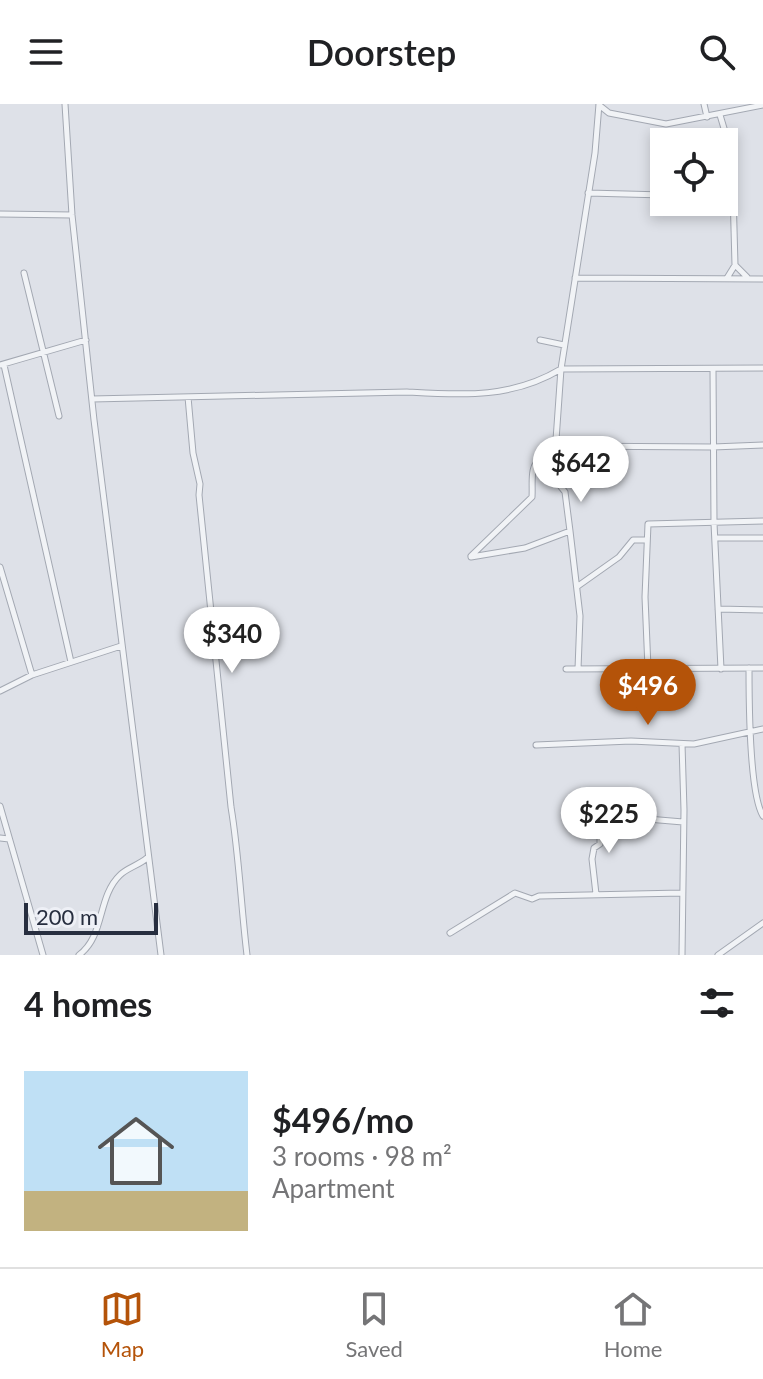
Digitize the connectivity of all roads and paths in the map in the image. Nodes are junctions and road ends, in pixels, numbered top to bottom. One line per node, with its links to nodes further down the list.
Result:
1 (65, 104): 11 (street)
2 (599, 104): 6 (street); 8 (street)
3 (704, 104): 6 (street)
4 (763, 105): 5 (street)
5 (720, 115): 6 (street); 7 (street)
6 (707, 117)
7 (724, 128)
8 (588, 193): 9 (street); 15 (street)
9 (650, 195)
10 (0, 214): 11 (street)
11 (72, 215): 19 (street)
12 (734, 216): 13 (street)
13 (735, 265): 16 (street); 17 (street)
14 (24, 273): 22 (street)
15 (575, 278): 16 (street); 21 (street)
16 (727, 279): 17 (street)
17 (749, 279): 18 (street)
18 (763, 279)
19 (86, 340): 22 (street); 28 (street)
20 (540, 340): 21 (street)
21 (564, 345): 25 (street)
22 (45, 352): 23 (street); 29 (street)
23 (2, 365): 45 (street)
24 (763, 368): 26 (street)
25 (561, 369): 26 (street); 27 (street); 30 (street)
26 (713, 369): 32 (street)
27 (188, 397): 28 (street); 73 (street)
28 (92, 399): 44 (street)
29 (59, 416)
30 (556, 443): 32 (street); 36 (street)
31 (763, 445): 32 (street)
32 (713, 447): 35 (street)
33 (561, 487): 36 (street)
34 (763, 521): 35 (street)
35 (714, 523): 37 (street); 39 (street)
36 (570, 531): 41 (street)
37 (715, 538): 38 (street); 42 (street)
38 (763, 538)
39 (647, 540): 41 (street); 46 (street)
40 (0, 567): 52 (street)
41 (577, 586): 50 (street)
42 (718, 609): 43 (street); 51 (street)
43 (763, 610)
44 (121, 646): 45 (street); 65 (street)
45 (71, 662): 52 (street)
46 (648, 668): 50 (street); 51 (street)
47 (749, 668): 48 (street); 51 (street); 55 (street)
48 (763, 668)
49 (566, 669): 50 (street)
50 (578, 669)
51 (721, 669)
52 (32, 675): 53 (street)
53 (0, 691)
54 (763, 729): 55 (street)
55 (751, 731): 56 (street); 59 (street)
56 (682, 744): 57 (street); 62 (street)
57 (536, 745)
58 (0, 806): 64 (street)
59 (763, 816)
60 (600, 819): 61 (street); 62 (street); 67 (street)
61 (567, 821)
62 (683, 822): 66 (street)
63 (0, 838): 64 (street)
64 (9, 839): 70 (street)
65 (148, 857): 71 (street); 72 (street)
66 (682, 893): 67 (street); 74 (street)
67 (596, 894): 69 (street)
68 (763, 923): 75 (street)
69 (450, 933)
70 (43, 955)
71 (79, 955)
72 (161, 955)
73 (247, 955)
74 (682, 955)
75 (718, 955)

